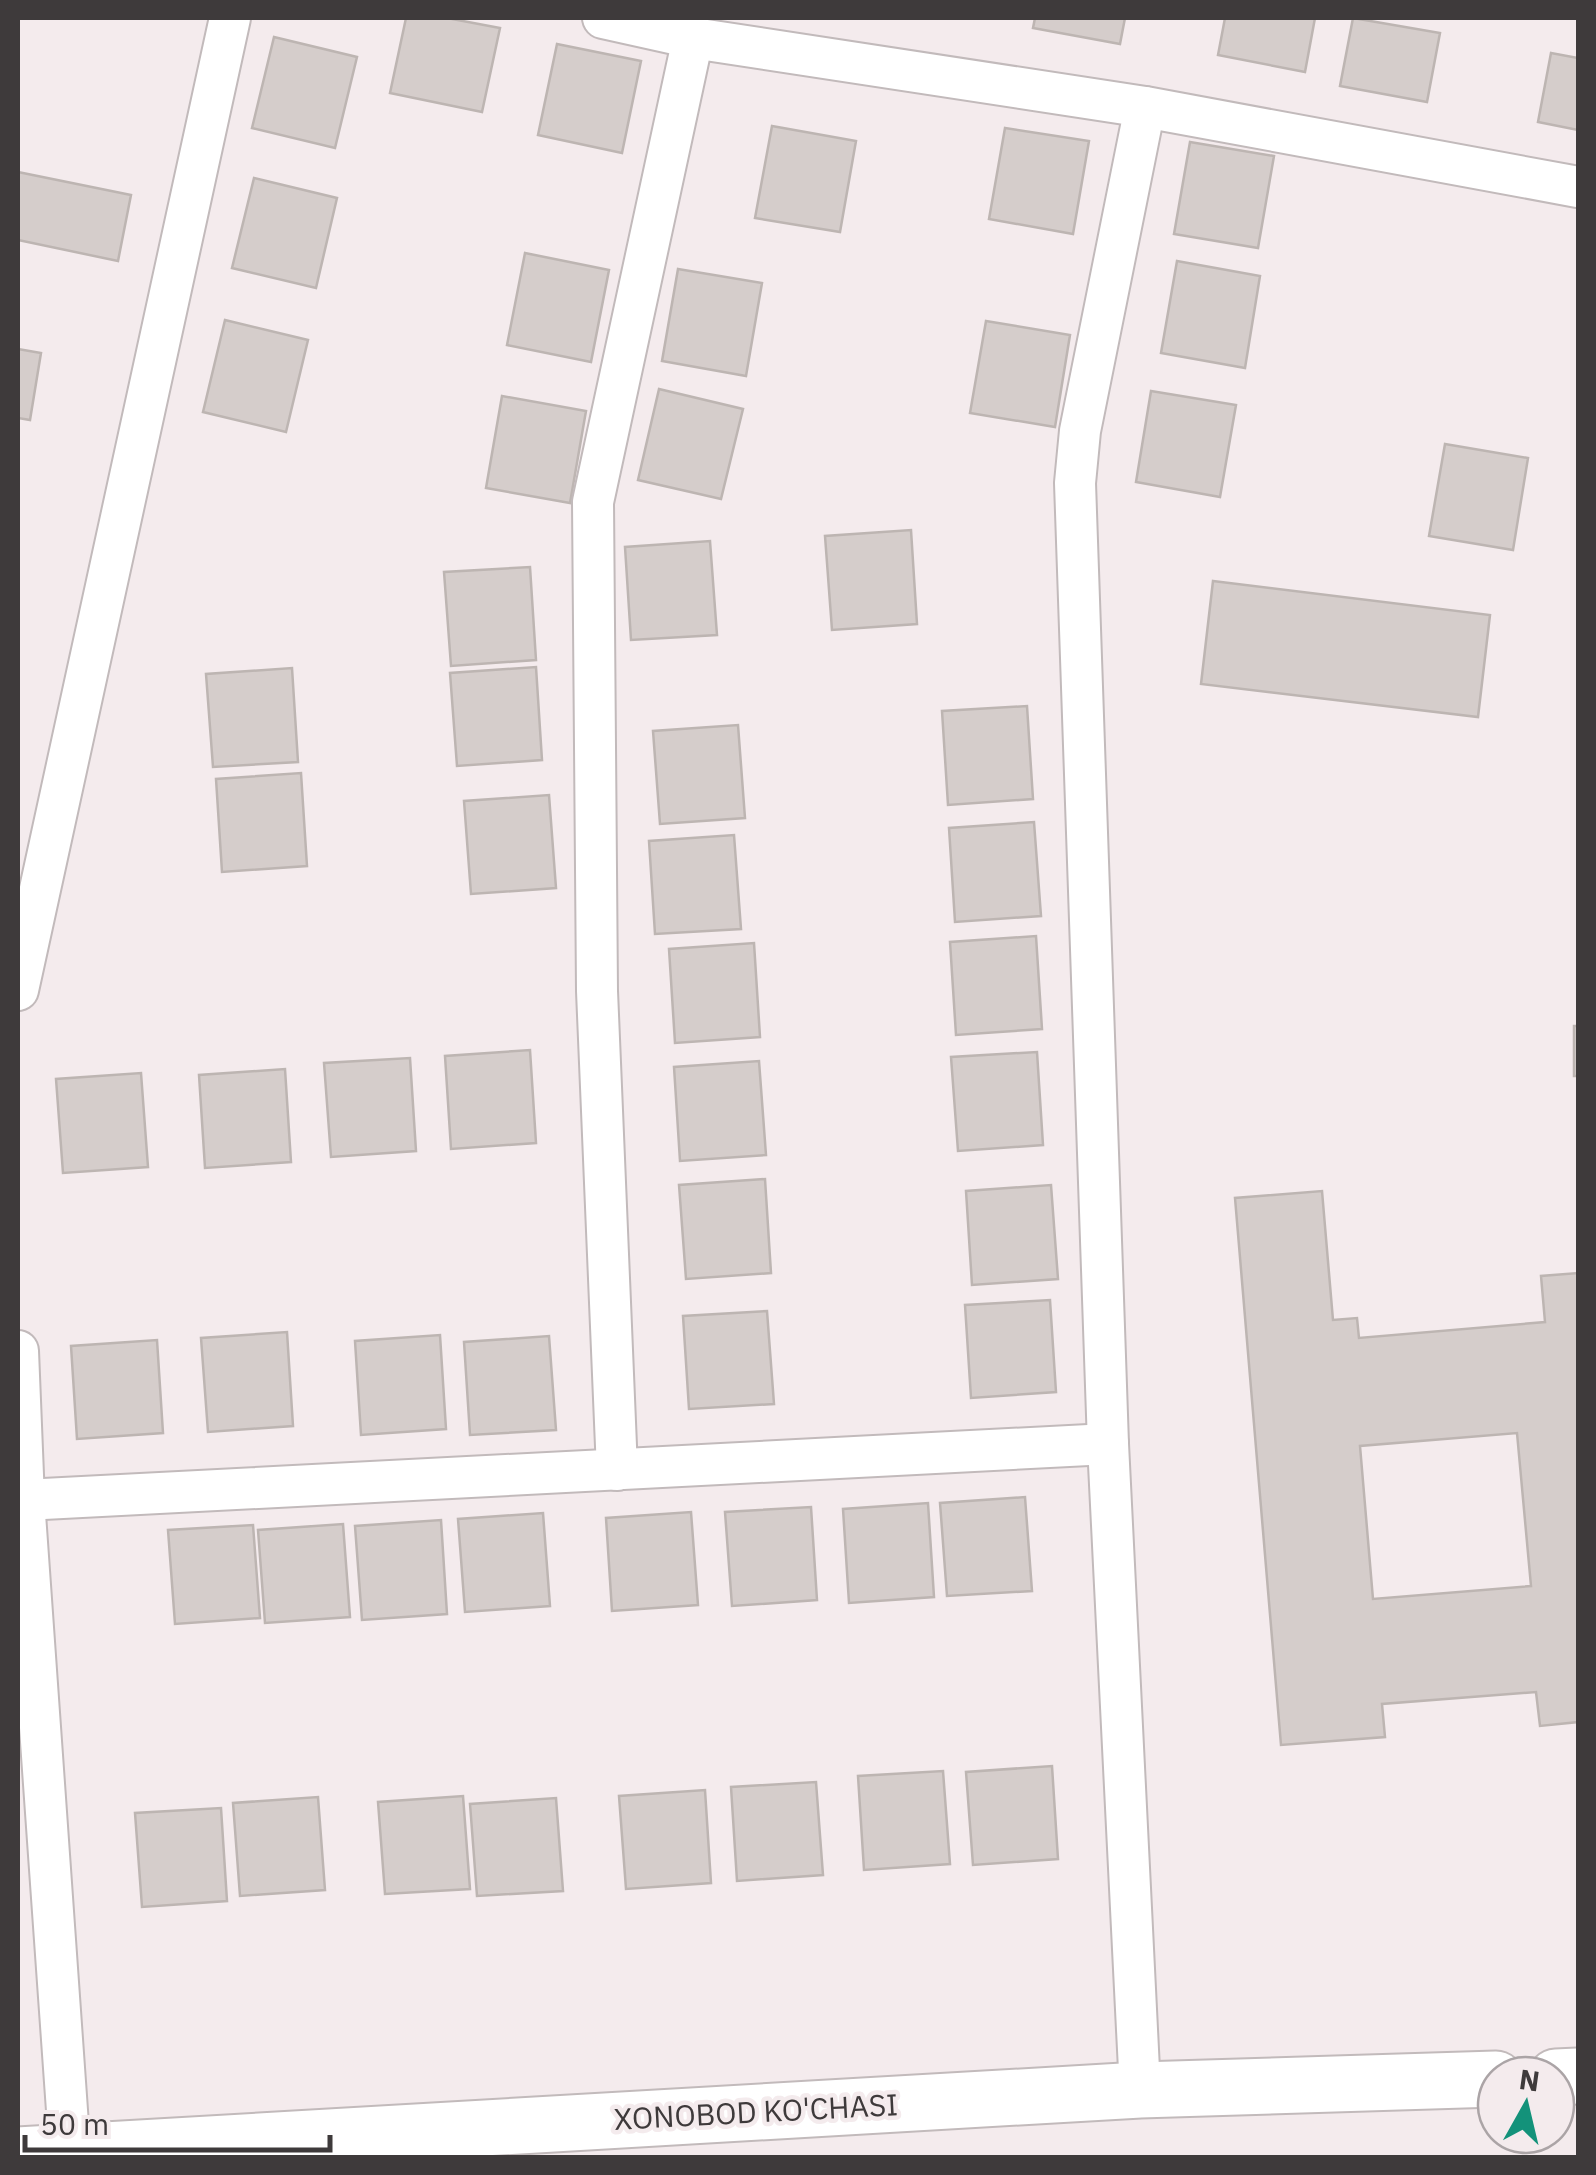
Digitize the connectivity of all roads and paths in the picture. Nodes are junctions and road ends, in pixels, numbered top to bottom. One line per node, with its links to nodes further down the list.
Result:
1 (230, 18): 6 (street)
2 (602, 18): 3 (street)
3 (693, 38): 4 (street); 9 (street)
4 (1145, 107): 5 (street); 8 (street)
5 (1578, 187)
6 (18, 990)
7 (18, 1350): 10 (street)
8 (1108, 1444): 9 (street); 12 (street)
9 (617, 1470): 10 (street)
10 (24, 1500): 13 (street)
11 (1476, 2079): 12 (main road, XONOBOD KO'CHASI)
12 (1140, 2090): 13 (main road, XONOBOD KO'CHASI)
13 (44, 2154)

